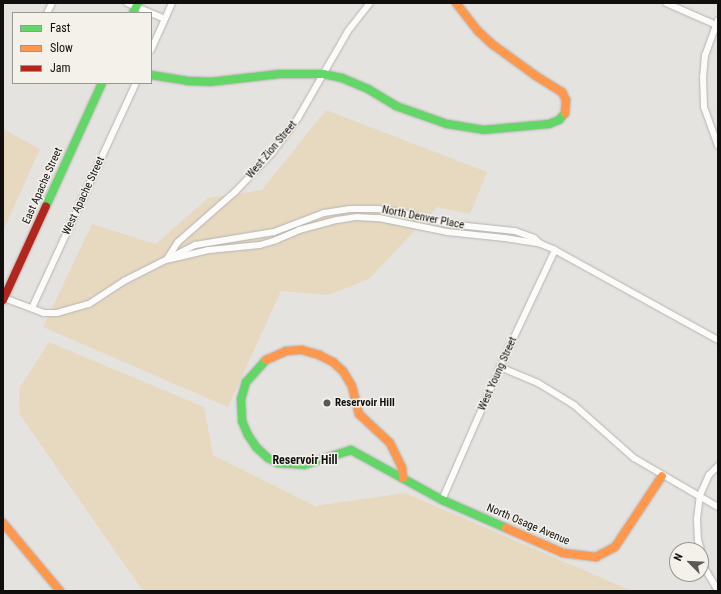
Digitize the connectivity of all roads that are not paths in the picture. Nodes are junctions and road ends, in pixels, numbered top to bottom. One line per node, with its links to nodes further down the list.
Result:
1 (52, 3): 8 (street)
2 (127, 3): 7 (street)
3 (172, 3): 11 (street)
4 (370, 3): 14 (street, West Zion Street)
5 (456, 3): 14 (main road)
6 (666, 3): 12 (street)
7 (136, 8): 9 (street)
8 (48, 12)
9 (147, 12)
10 (152, 14): 11 (street)
11 (165, 19): 13 (street)
12 (717, 22): 18 (street)
13 (152, 48)
14 (323, 74): 15 (main road); 21 (street, West Zion Street)
15 (152, 75)
16 (102, 84): 22 (main road, East Apache Street)
17 (136, 84): 23 (street, West Apache Street)
18 (718, 146)
19 (541, 244): 20 (street, North Denver Place); 21 (street, North Denver Place); 21 (street, North Denver Place)
20 (556, 250): 24 (street, North Denver Place); 25 (street, West Young Street)
21 (166, 260): 23 (street, North Denver Place)
22 (3, 300): 23 (street, North Denver Place)
23 (32, 308)
24 (718, 340)
25 (500, 367): 27 (street); 30 (street, West Young Street)
26 (718, 466): 29 (street)
27 (662, 476): 29 (street); 30 (main road, North Osage Avenue)
28 (403, 478): 28 (main road, North Osage Avenue); 30 (main road, North Osage Avenue)
29 (700, 495): 31 (street); 33 (street)
30 (442, 500)
31 (718, 507)
32 (3, 523): 35 (main road)
33 (700, 542)
34 (709, 574): 36 (street)
35 (60, 591)
36 (718, 591)

